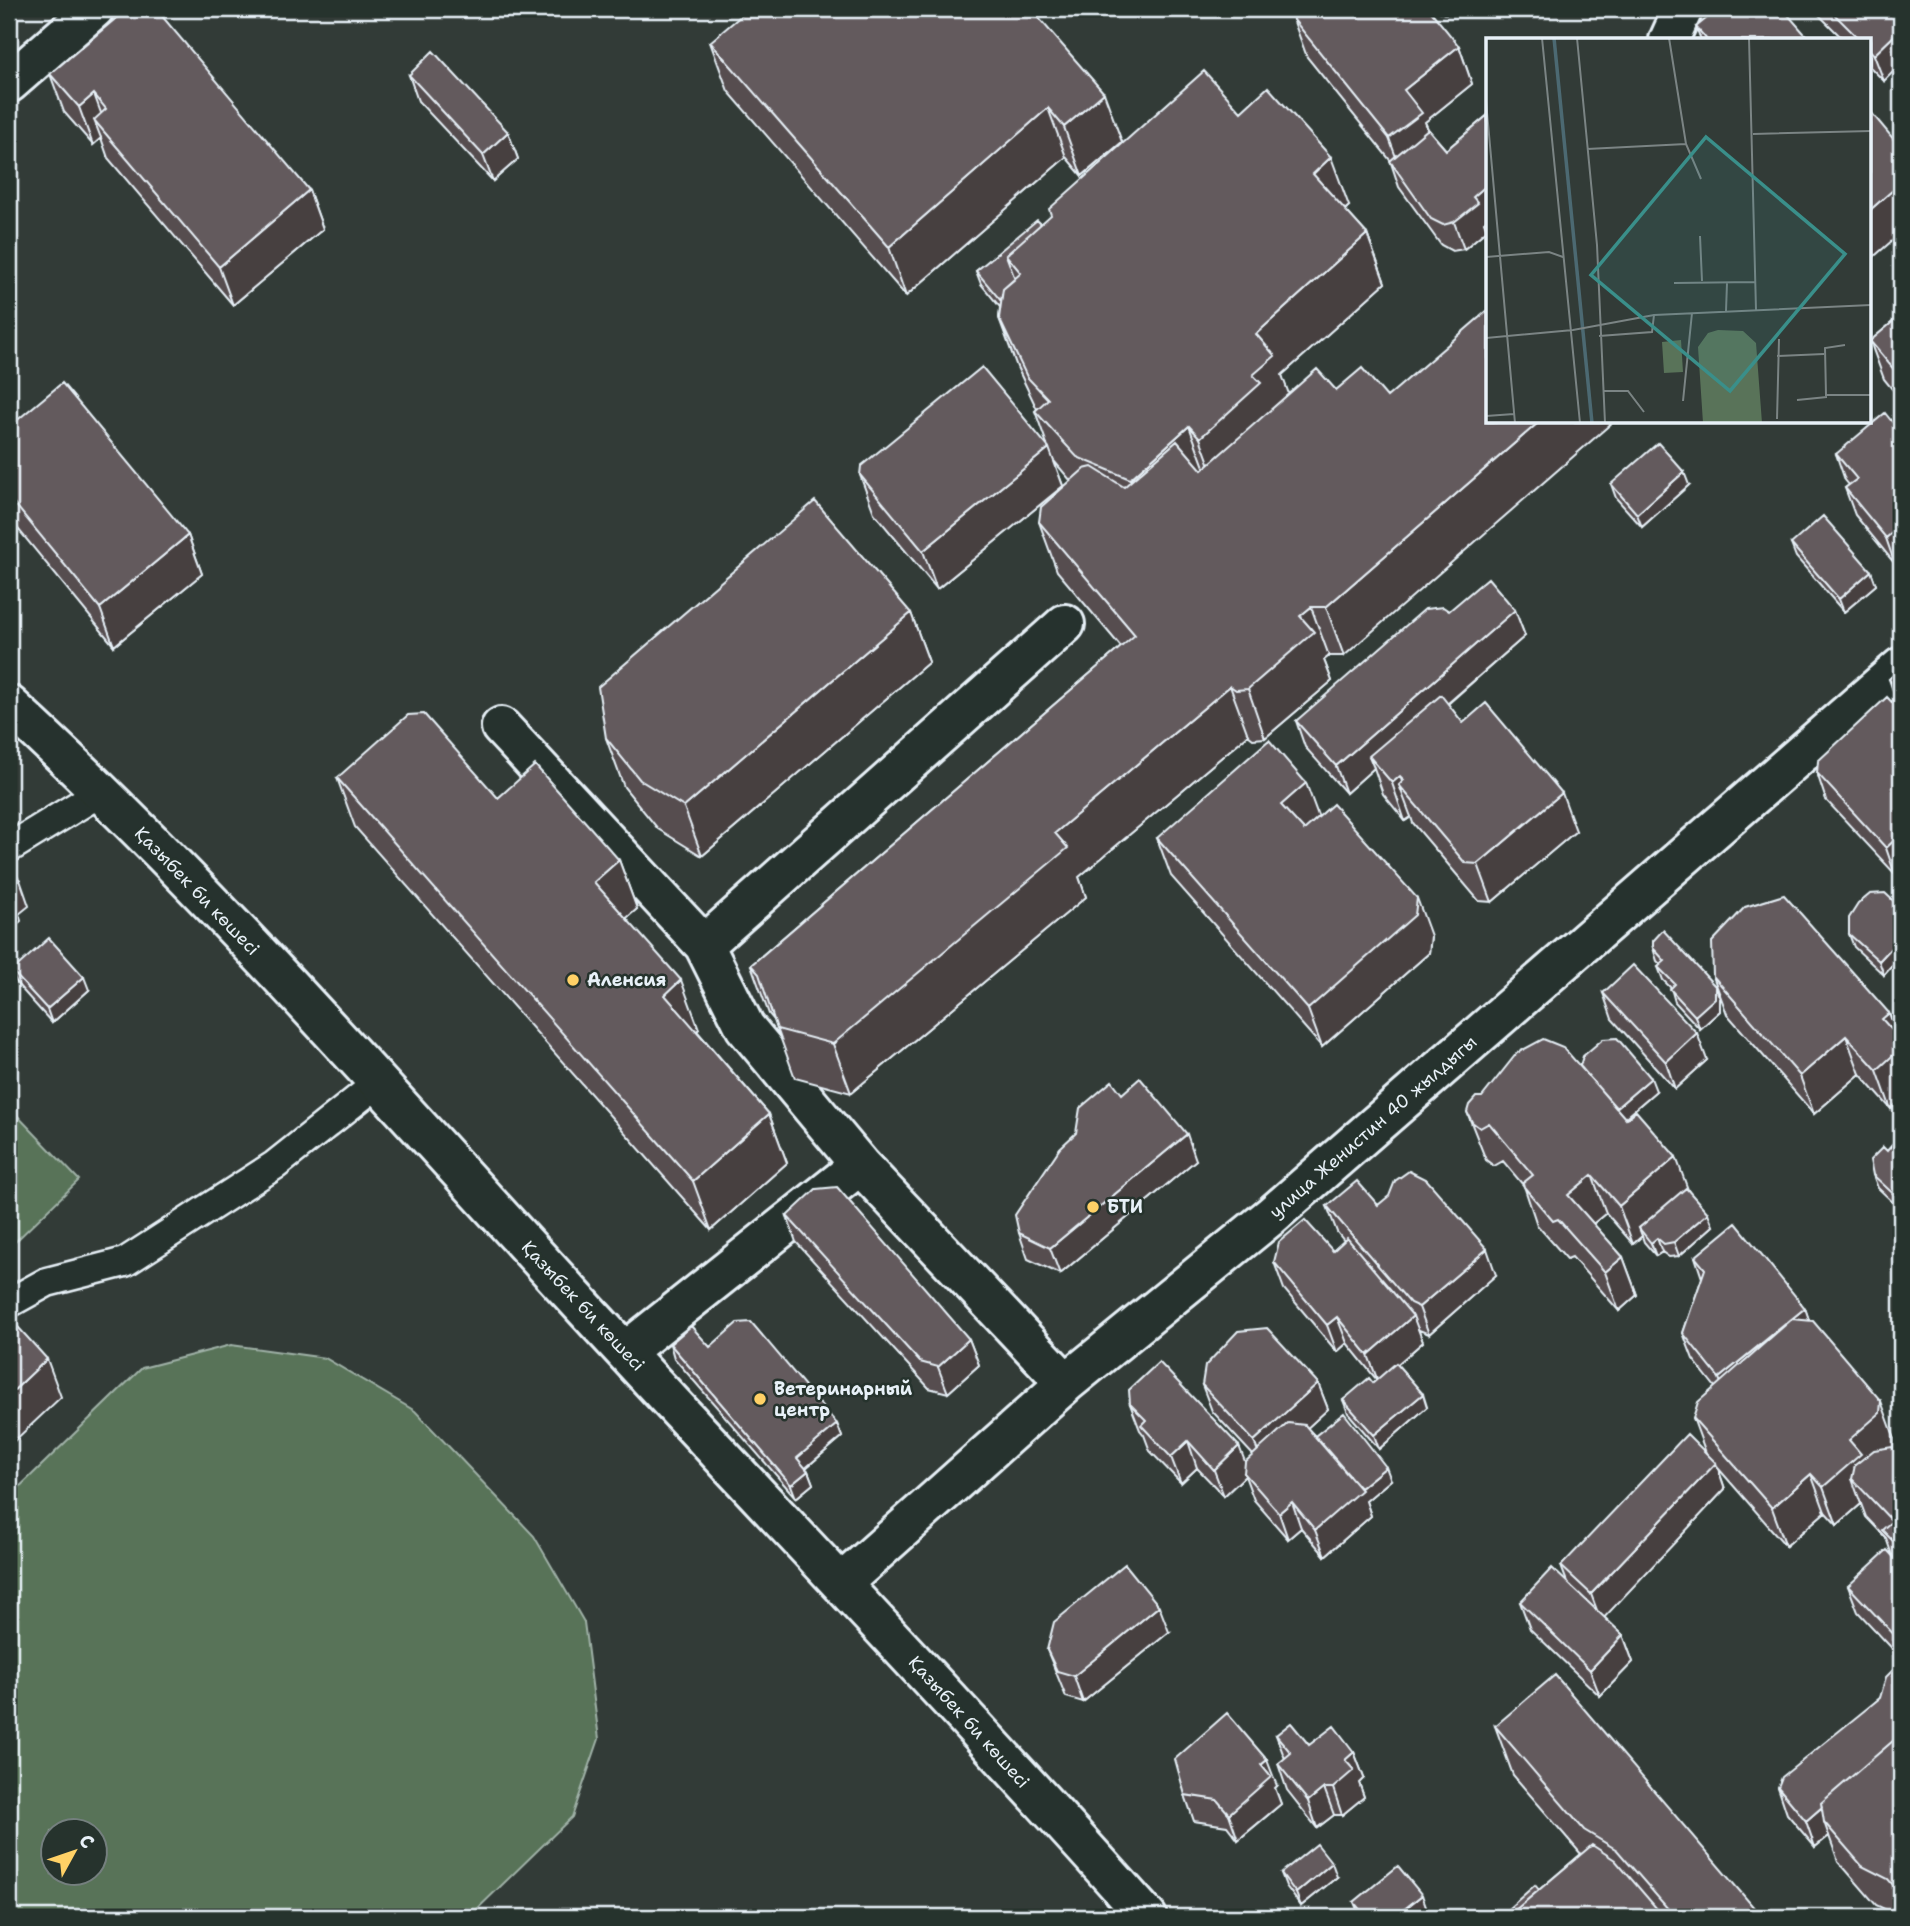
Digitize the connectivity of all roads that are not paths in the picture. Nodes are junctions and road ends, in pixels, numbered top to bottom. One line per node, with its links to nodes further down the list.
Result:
1 (94, 9): 4 (street)
2 (1683, 9): 3 (street)
3 (1670, 38)
4 (9, 83)
5 (1065, 624): 11 (street)
6 (1901, 667): 16 (street, улица Женистин 40 жылдыгы)
7 (9, 705): 9 (street, Қазыбек би көшесі)
8 (501, 727): 11 (street)
9 (102, 791): 10 (lane); 12 (street, Қазыбек би көшесі)
10 (9, 848)
11 (704, 945): 13 (street)
12 (377, 1083): 14 (lane); 15 (street, Қазыбек би көшесі)
13 (860, 1165): 15 (street); 16 (street)
14 (9, 1303)
15 (625, 1352): 17 (street, Қазыбек би көшесі)
16 (1066, 1383): 17 (street, улица Женистин 40 жылдыгы)
17 (842, 1583): 18 (street, Қазыбек би көшесі)
18 (1147, 1917)

